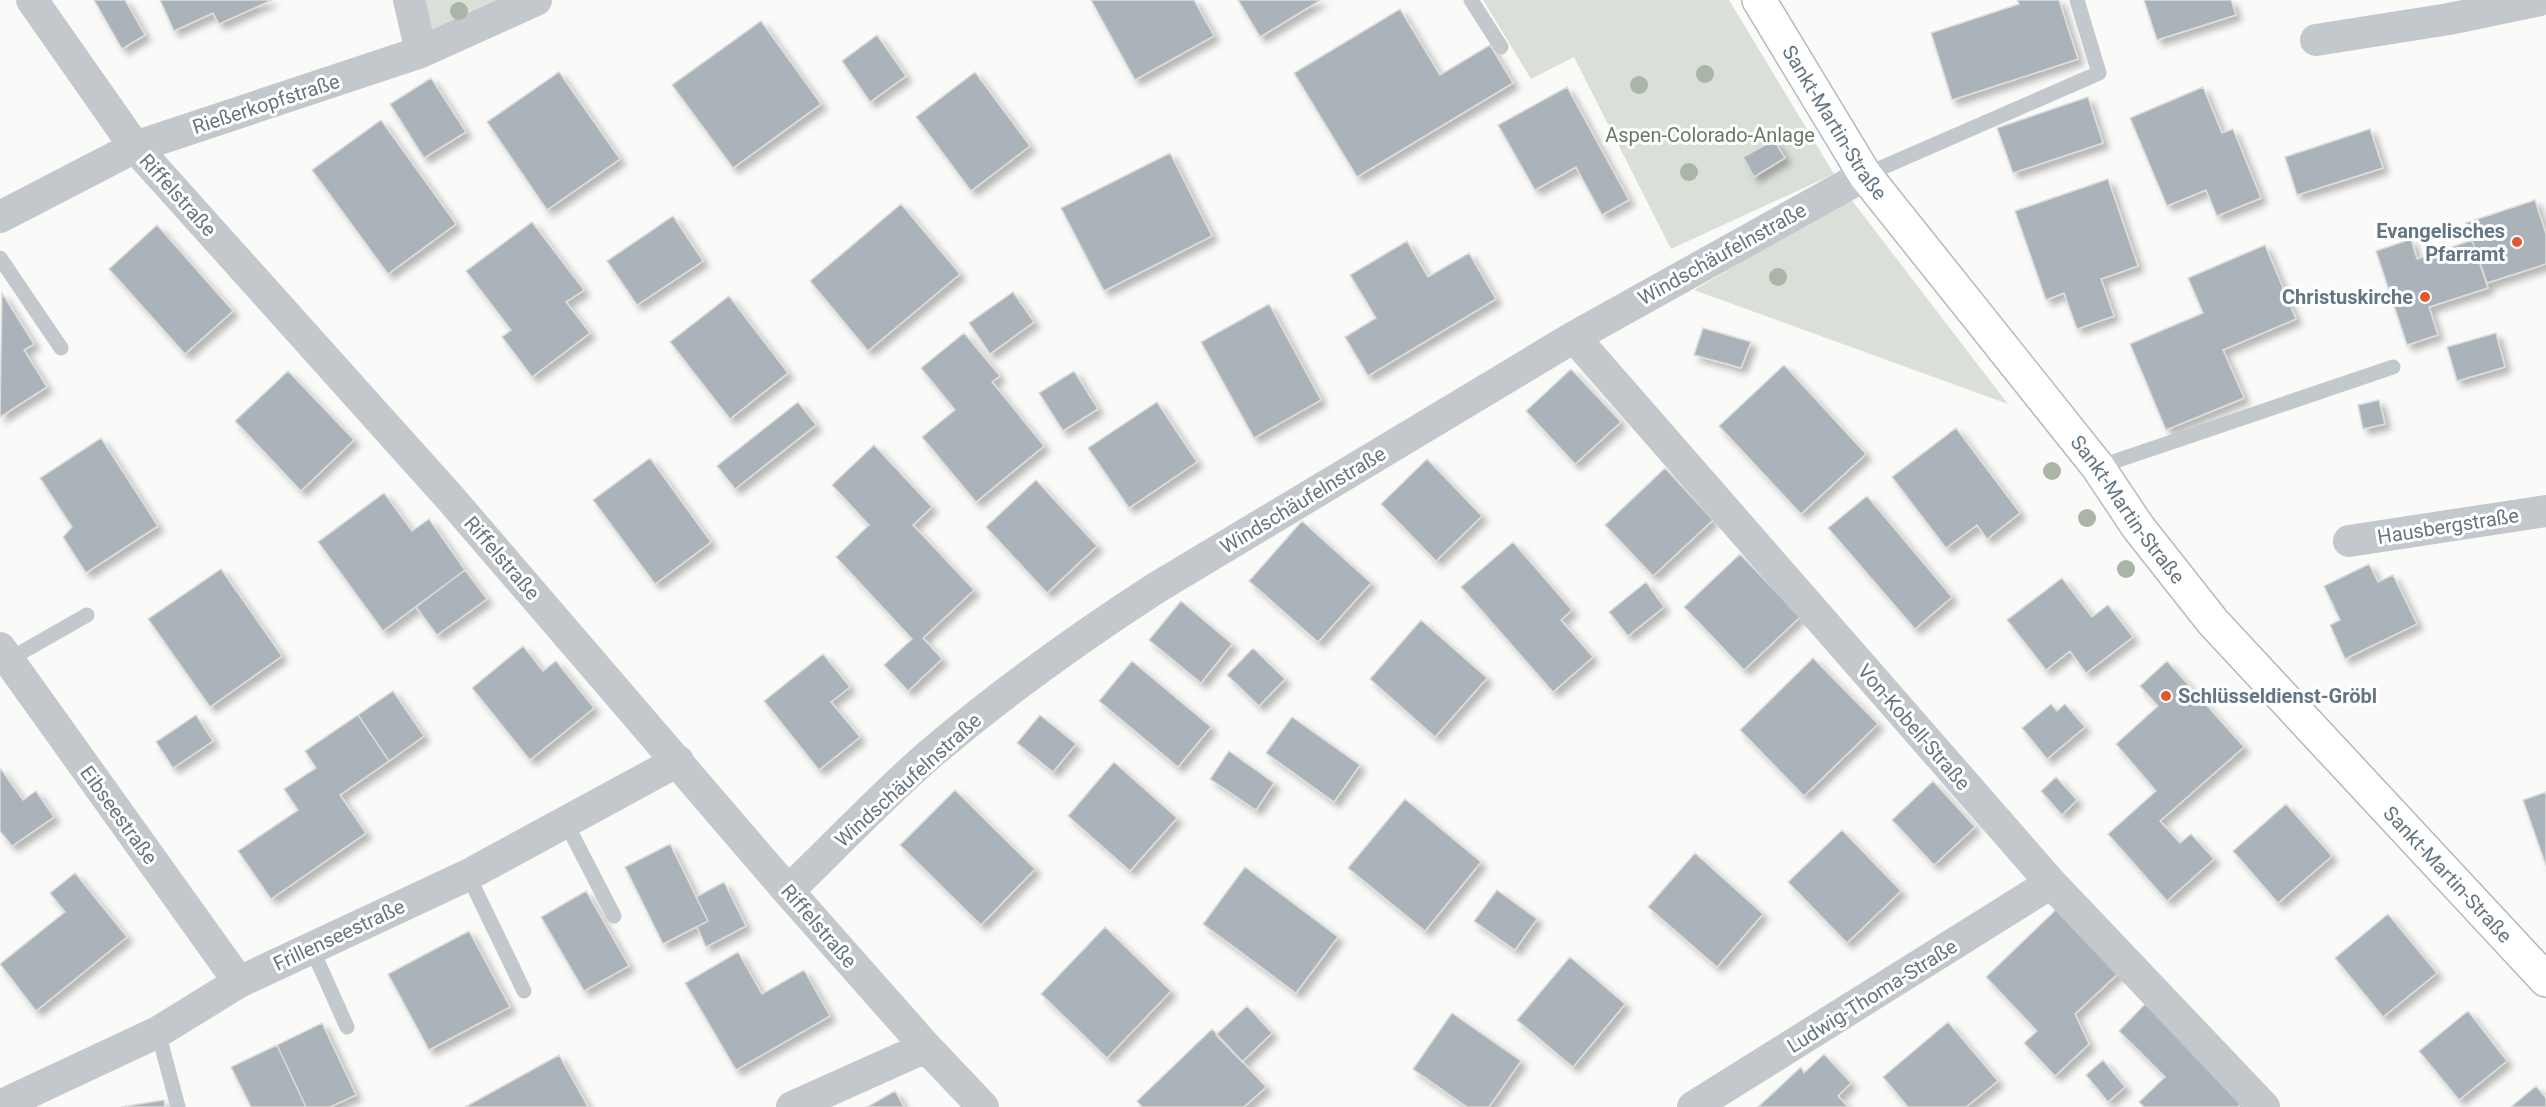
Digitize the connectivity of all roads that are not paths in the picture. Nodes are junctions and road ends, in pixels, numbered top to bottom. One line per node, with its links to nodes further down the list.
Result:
1 (32, 0): 11 (street, Riffelstraße)
2 (409, 0): 10 (street)
3 (536, 0): 10 (street, Rießerkopfstraße)
4 (1471, 0): 9 (lane)
5 (1759, 0): 12 (main road, Sankt-Martin-Straße)
6 (2077, 0): 12 (lane)
7 (2540, 0): 8 (street)
8 (2316, 40)
9 (1501, 47)
10 (421, 52): 11 (street, Rießerkopfstraße)
11 (135, 147): 13 (street, Rießerkopfstraße); 23 (street, Riffelstraße)
12 (1865, 176): 15 (street, Windschäufelnstraße); 18 (main road, Sankt-Martin-Straße)
13 (0, 216)
14 (0, 258): 16 (lane)
15 (1574, 337): 26 (street, Von-Kobell-Straße); 27 (street, Windschäufelnstraße)
16 (61, 348)
17 (2393, 367): 18 (lane)
18 (2098, 467): 30 (main road, Sankt-Martin-Straße)
19 (2546, 511): 20 (street, Hausbergstraße)
20 (2349, 541)
21 (87, 615): 22 (lane)
22 (3, 657): 31 (street, Eibseestraße)
23 (678, 761): 24 (street, Frillenseestraße); 27 (street, Riffelstraße)
24 (566, 823): 25 (street, Frillenseestraße); 28 (lane)
25 (468, 875): 29 (street, Frillenseestraße); 32 (lane)
26 (2051, 883): 40 (street, Ludwig-Thoma-Straße); 41 (street, Von-Kobell-Straße)
27 (788, 891): 35 (street, Riffelstraße)
28 (614, 916)
29 (312, 949): 31 (street, Frillenseestraße); 33 (lane)
30 (2546, 980)
31 (239, 982): 34 (street, Frillenseestraße)
32 (524, 992)
33 (347, 1027)
34 (158, 1032): 36 (street, Frillenseestraße); 37 (lane)
35 (926, 1047): 38 (street); 39 (street, Riffelstraße)
36 (0, 1106)
37 (178, 1107)
38 (792, 1107)
39 (983, 1107)
40 (1693, 1107)
41 (2264, 1107)

